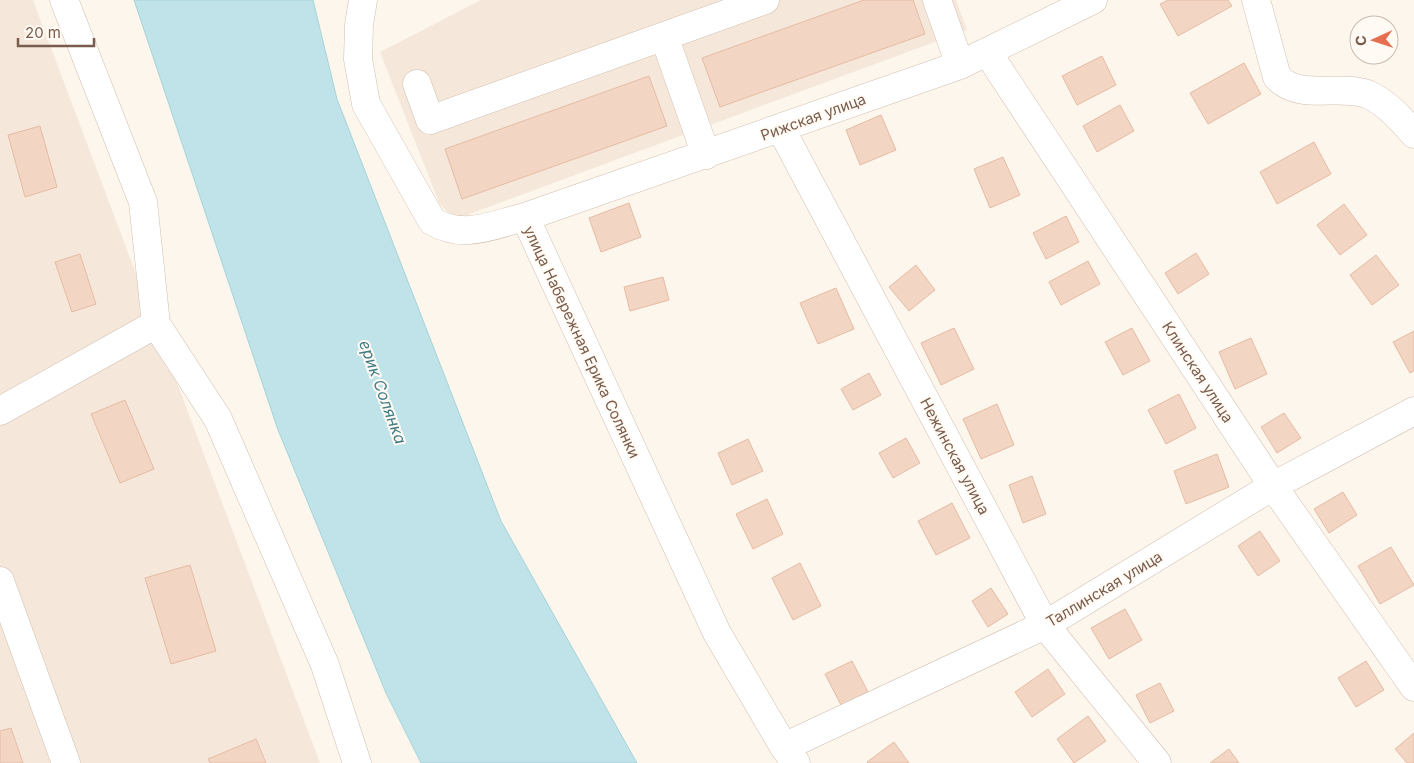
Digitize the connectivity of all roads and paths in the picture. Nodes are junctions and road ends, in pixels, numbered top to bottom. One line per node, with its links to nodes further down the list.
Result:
1 (64, 0): 15 (street)
2 (363, 0): 14 (street, улица Набережная Ерика Солянки)
3 (765, 0): 7 (street)
4 (938, 0): 9 (street)
5 (1093, 0): 8 (street, Рижская улица)
6 (1256, 0): 12 (street)
7 (664, 36): 10 (street); 13 (street)
8 (988, 53): 9 (street, Рижская улица); 18 (street, Клинская улица)
9 (960, 65): 11 (street, Рижская улица)
10 (417, 84)
11 (781, 129): 13 (street, Рижская улица); 20 (street, Нежинская улица)
12 (1414, 134)
13 (706, 155): 14 (street, Рижская улица)
14 (525, 217): 22 (street, улица Набережная Ерика Солянки)
15 (156, 324): 16 (street); 24 (street)
16 (0, 411)
17 (1414, 411): 18 (street, Таллинская улица)
18 (1273, 486): 20 (street, Таллинская улица); 21 (street, Клинская улица)
19 (0, 581): 23 (street)
20 (1045, 625): 22 (street, Таллинская улица); 25 (street, Нежинская улица)
21 (1414, 686)
22 (790, 755)
23 (66, 763)
24 (357, 763)
25 (1157, 763)

